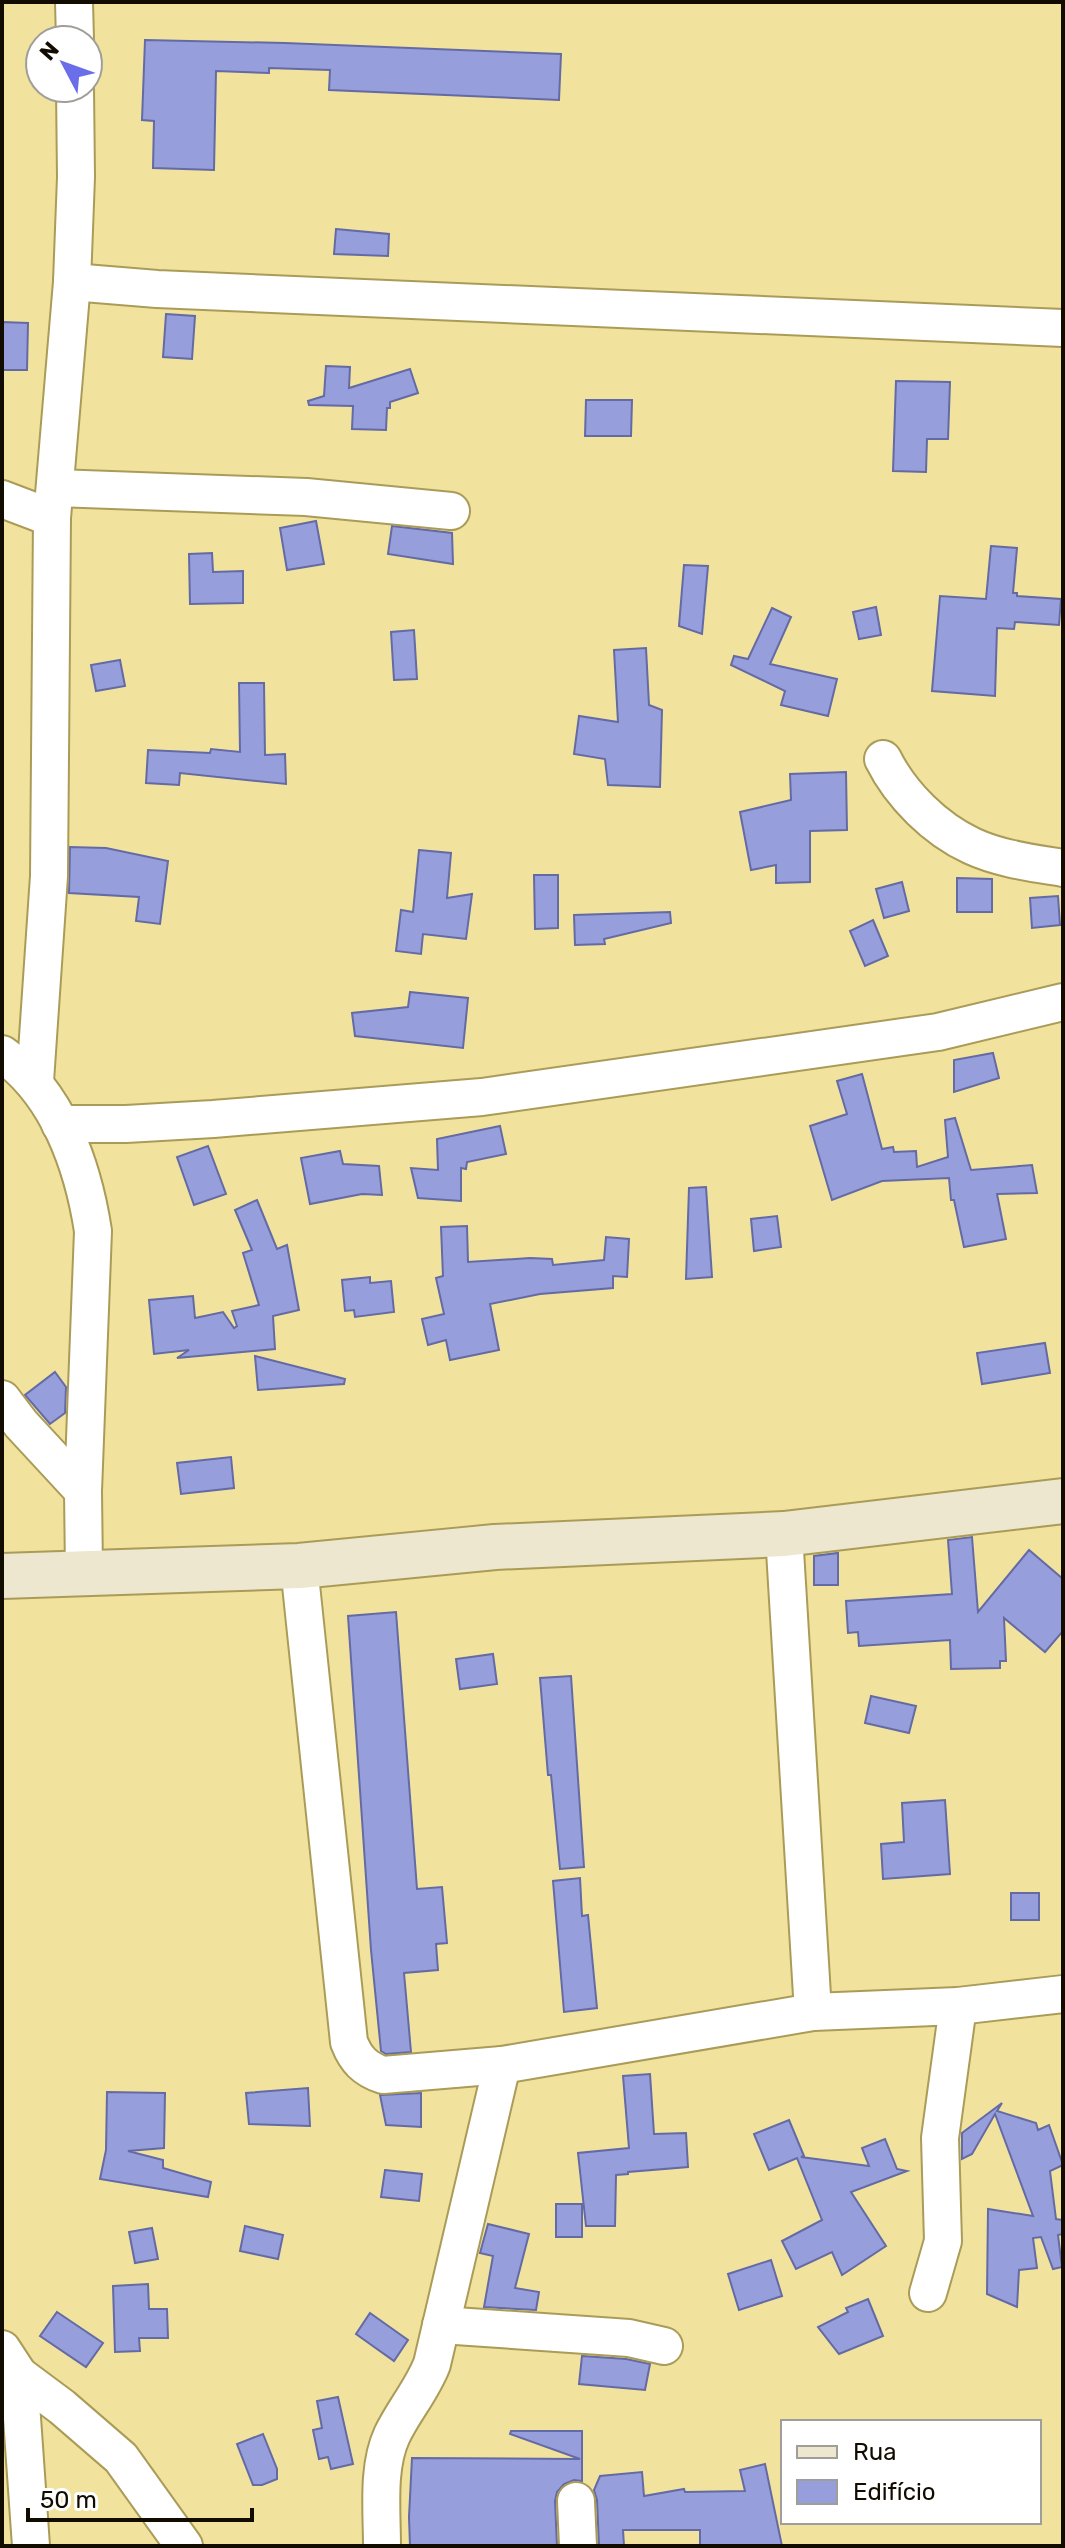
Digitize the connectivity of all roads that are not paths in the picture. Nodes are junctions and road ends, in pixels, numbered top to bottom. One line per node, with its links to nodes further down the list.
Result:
1 (74, 2): 2 (street)
2 (75, 24)
3 (75, 104): 4 (street)
4 (72, 282): 5 (street); 7 (street)
5 (1063, 328)
6 (2, 499): 7 (street)
7 (54, 503): 8 (street); 13 (street)
8 (451, 511)
9 (883, 759): 10 (street)
10 (1063, 868)
11 (1063, 1002): 14 (street)
12 (2, 1054): 13 (street)
13 (35, 1081): 14 (street)
14 (60, 1124): 16 (street)
15 (2, 1399): 16 (street)
16 (83, 1491): 20 (street)
17 (1063, 1501): 18 (street)
18 (784, 1534): 19 (street); 24 (street)
19 (299, 1566): 20 (street); 25 (street)
20 (84, 1572): 21 (street)
21 (2, 1576)
22 (1063, 1994): 23 (street)
23 (958, 2006): 24 (street); 26 (street)
24 (813, 2012): 25 (street)
25 (502, 2065): 27 (street)
26 (928, 2293)
27 (441, 2325): 28 (street); 33 (street)
28 (664, 2346)
29 (10, 2362): 31 (street); 32 (street)
30 (576, 2501): 34 (street)
31 (31, 2546)
32 (184, 2546)
33 (382, 2546)
34 (578, 2546)

